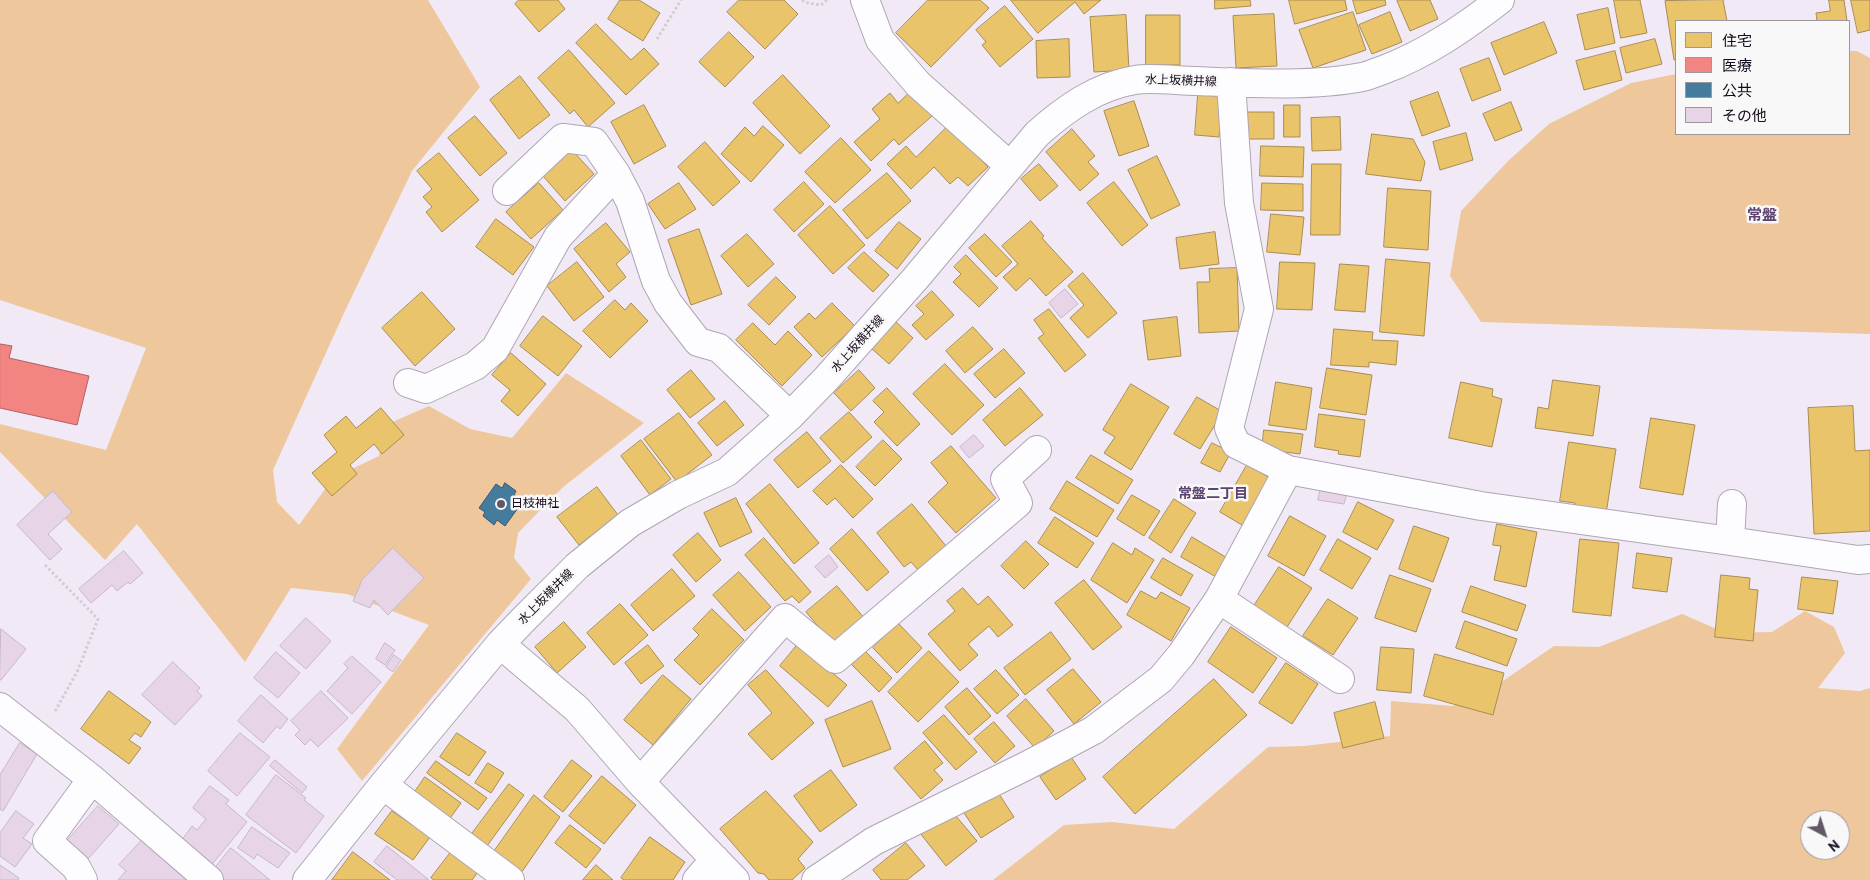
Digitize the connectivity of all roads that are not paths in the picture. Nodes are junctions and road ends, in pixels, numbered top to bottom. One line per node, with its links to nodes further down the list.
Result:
1 (865, 0): 4 (street)
2 (1500, 0): 3 (street, 水上坂横井線)
3 (1231, 82): 4 (street, 水上坂横井線); 10 (street)
4 (1010, 166): 8 (street, 水上坂横井線)
5 (616, 174): 6 (street); 7 (street); 8 (street)
6 (507, 191)
7 (408, 383)
8 (790, 416): 15 (street, 水上坂横井線)
9 (1037, 450): 19 (street)
10 (1288, 470): 12 (street); 14 (street)
11 (1732, 504): 12 (street)
12 (1730, 541): 13 (street)
13 (1870, 559)
14 (1219, 599): 16 (street); 28 (street)
15 (500, 644): 19 (street); 20 (street, 水上坂横井線)
16 (1340, 679)
17 (0, 707): 18 (street)
18 (92, 779): 23 (street); 24 (street)
19 (640, 782): 21 (street)
20 (383, 785): 22 (street); 25 (street, 水上坂横井線)
21 (715, 859): 26 (street); 27 (street)
22 (501, 877)
23 (83, 880)
24 (209, 880)
25 (307, 880)
26 (697, 880)
27 (735, 880)
28 (816, 880)

